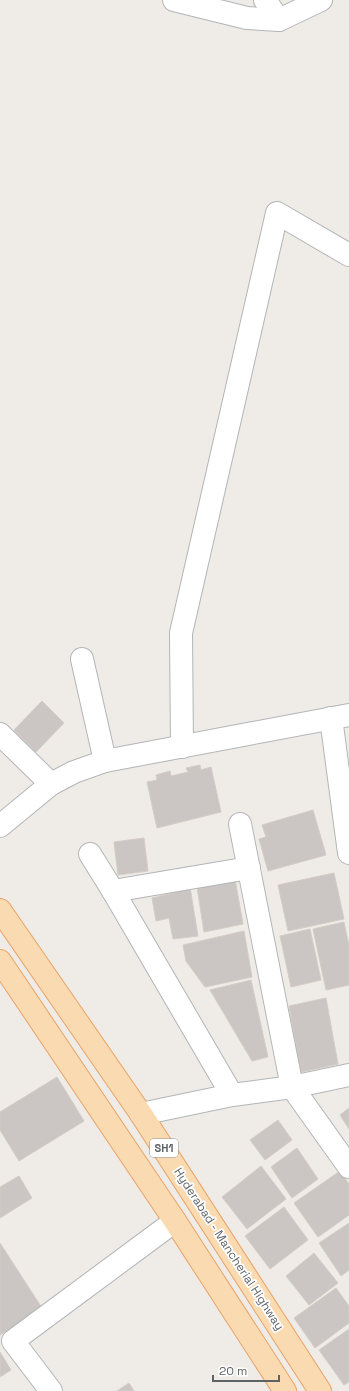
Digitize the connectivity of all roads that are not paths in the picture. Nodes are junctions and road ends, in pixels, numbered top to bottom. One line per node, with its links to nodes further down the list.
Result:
1 (174, 0): 4 (street)
2 (265, 0): 4 (street)
3 (321, 0): 4 (street)
4 (279, 20)
5 (349, 255): 9 (street)
6 (82, 659): 10 (street)
7 (340, 717): 9 (street); 14 (street)
8 (0, 734): 11 (street)
9 (182, 747): 10 (street)
10 (105, 761): 11 (street)
11 (51, 784): 13 (street)
12 (240, 824): 16 (street)
13 (0, 826)
14 (349, 853)
15 (90, 854): 17 (street)
16 (249, 868): 17 (street); 21 (street)
17 (113, 891): 22 (street)
18 (0, 910): 23 (main road, Hyderabad - Mancherial Highway / SH1)
19 (0, 961): 25 (main road, SH1)
20 (349, 1075): 21 (street)
21 (292, 1087): 22 (street); 24 (street)
22 (232, 1095): 23 (street)
23 (142, 1114): 28 (main road, Hyderabad - Mancherial Highway / SH1)
24 (349, 1167)
25 (175, 1221): 26 (street); 27 (main road, SH1)
26 (51, 1391)
27 (285, 1391)
28 (320, 1391)

